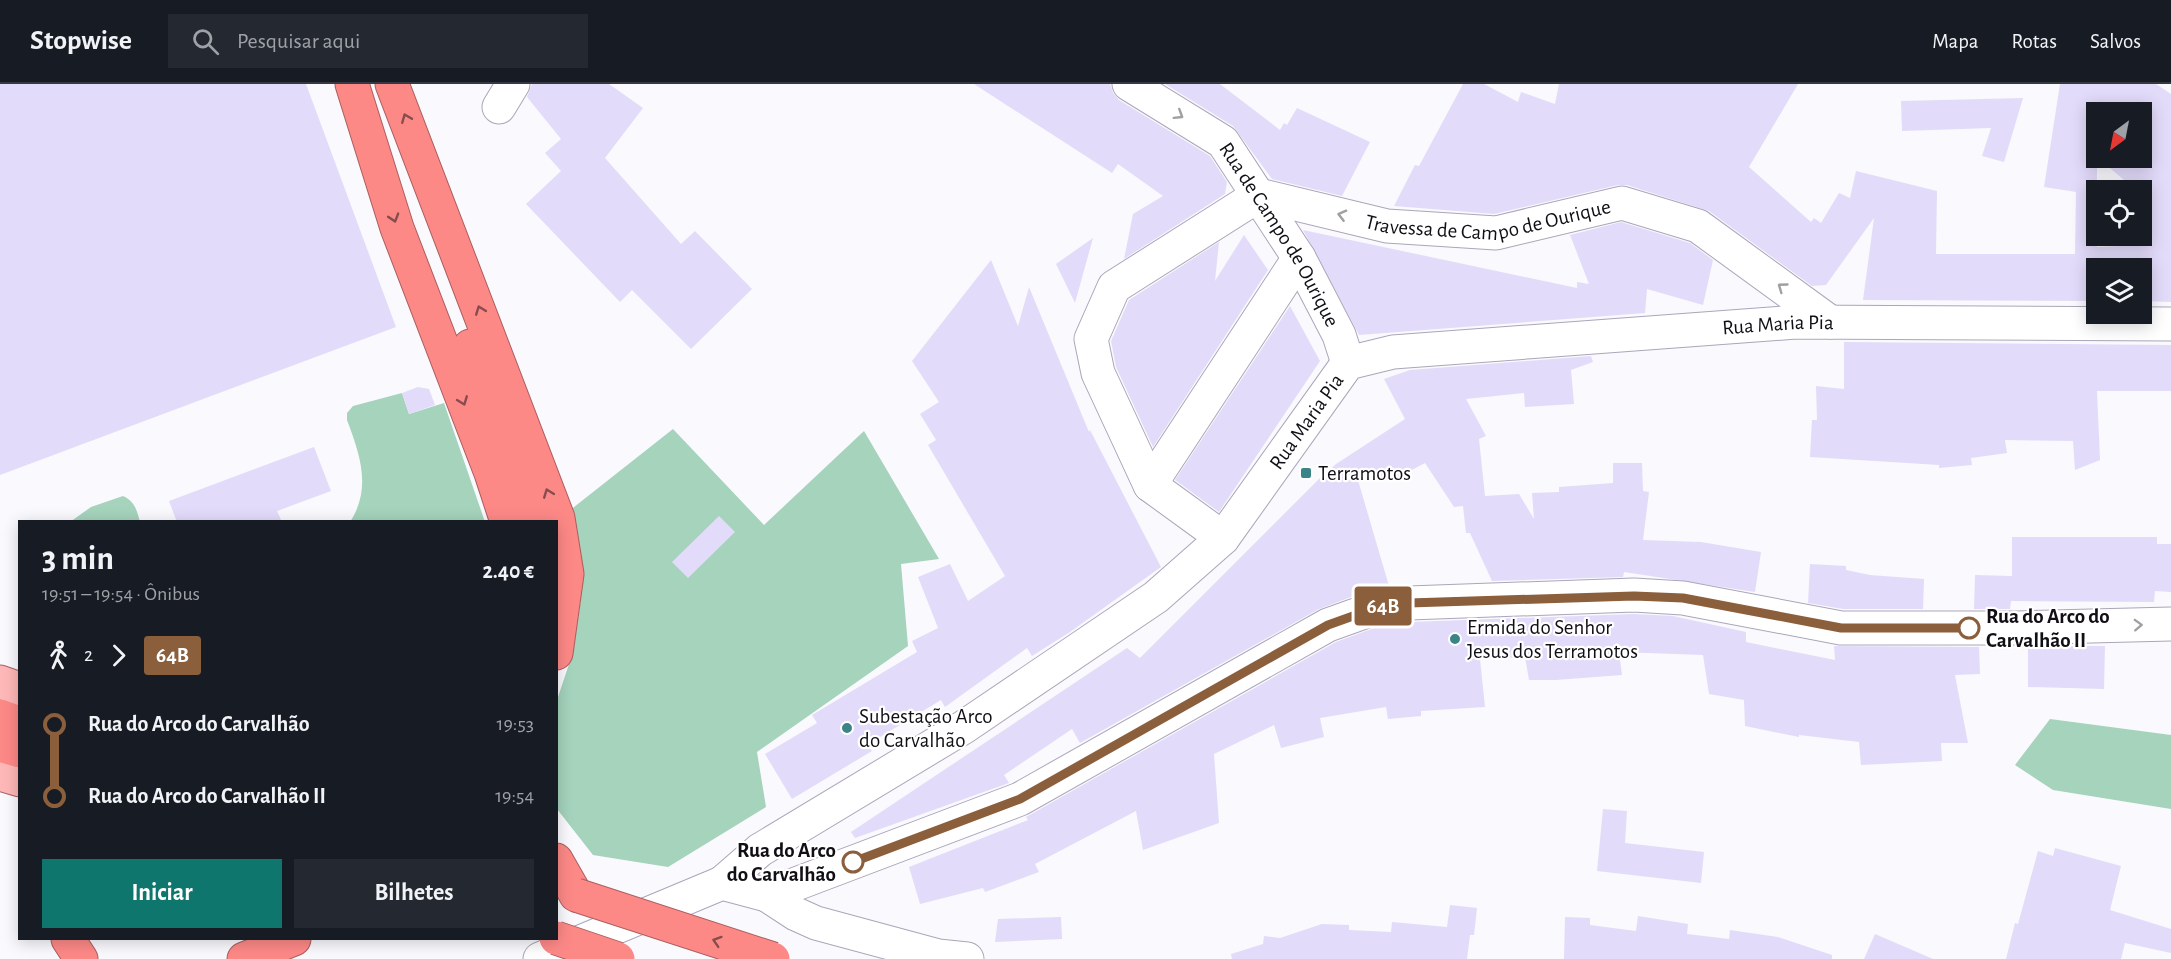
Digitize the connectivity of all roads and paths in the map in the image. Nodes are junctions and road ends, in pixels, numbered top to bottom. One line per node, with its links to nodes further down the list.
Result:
1 (392, 84): 14 (highway, one-way to 1)
2 (1129, 84): 4 (street, Rua de Campo de Ourique, one-way to 4)
3 (355, 93): 10 (highway, one-way to 10); 11 (highway)
4 (1259, 195): 5 (street, Rua de Campo de Ourique); 6 (street, Travessa de Campo de Ourique, one-way to 4); 9 (street)
5 (1299, 258): 8 (street, Rua de Campo de Ourique); 9 (street)
6 (1830, 322): 7 (street, Rua Maria Pia); 8 (street, Rua Maria Pia)
7 (2171, 324)
8 (1348, 363): 12 (street, Rua Maria Pia)
9 (1150, 485): 12 (street)
10 (506, 520)
11 (530, 520)
12 (1223, 538): 24 (street, Rua Maria Pia)
13 (2171, 624): 26 (street, one-way to 13)
14 (558, 638)
15 (0, 682): 16 (main road)
16 (18, 688)
17 (0, 716): 18 (highway)
18 (18, 722)
19 (0, 745): 20 (highway)
20 (18, 750)
21 (0, 774): 22 (main road)
22 (18, 779)
23 (558, 866): 25 (highway)
24 (722, 883): 26 (street); 32 (street)
25 (566, 891): 34 (highway, one-way to 25, bridge)
26 (767, 895): 35 (street)
27 (558, 939): 33 (highway, bridge)
28 (69, 940): 30 (highway)
29 (292, 940): 31 (highway)
30 (81, 959)
31 (244, 959)
32 (540, 959)
33 (618, 959)
34 (772, 959)
35 (967, 959)

